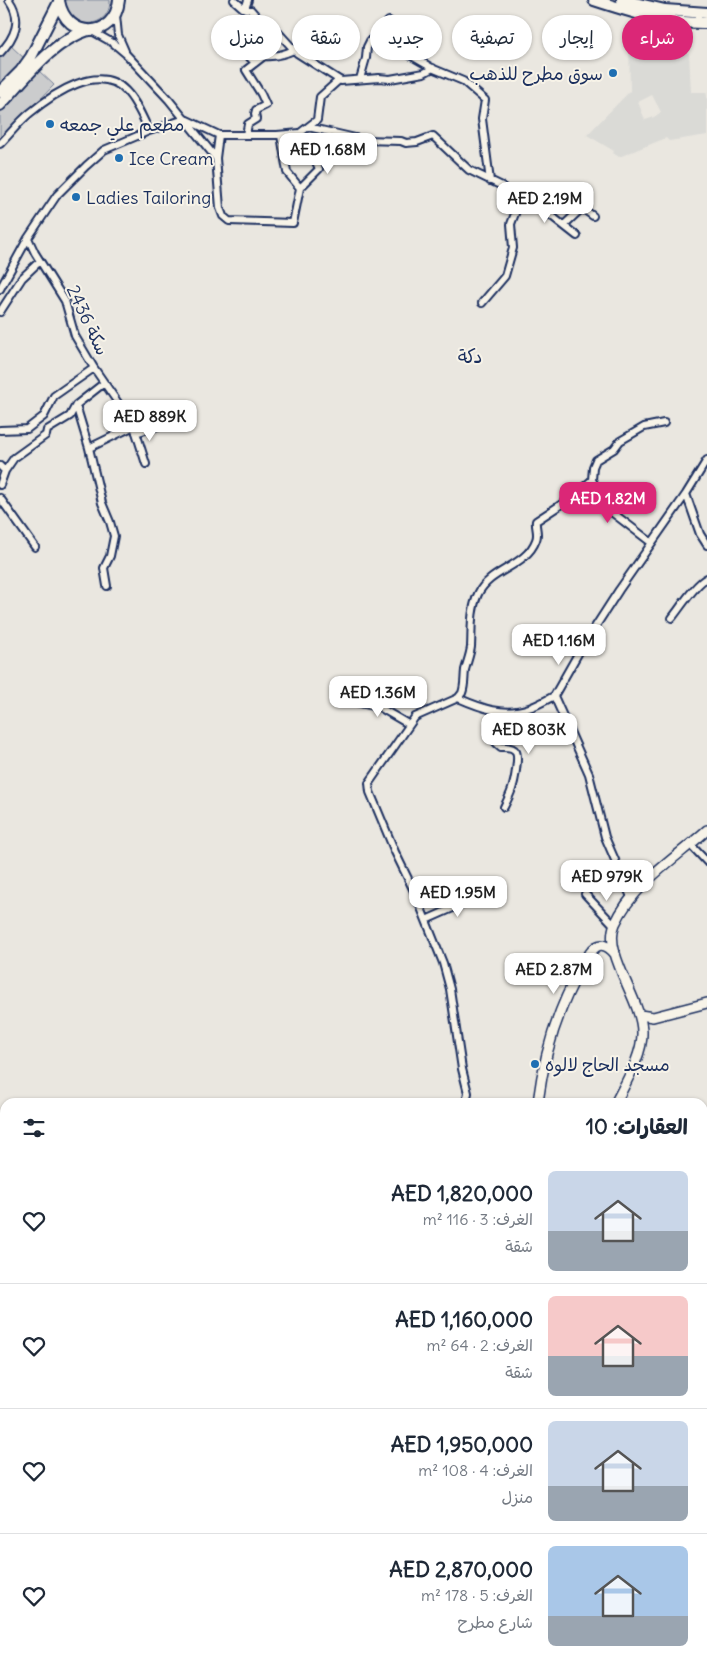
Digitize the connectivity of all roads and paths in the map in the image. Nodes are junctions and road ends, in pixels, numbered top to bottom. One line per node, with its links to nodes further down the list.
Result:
1 (9, 0): 16 (street)
2 (234, 0): 8 (street)
3 (248, 0): 8 (street)
4 (594, 0): 11 (main road)
5 (622, 0): 9 (main road)
6 (59, 1): 12 (main road); 26 (main road)
7 (119, 5): 12 (main road); 17 (street)
8 (245, 8): 10 (street)
9 (707, 13)
10 (255, 15)
11 (707, 23)
12 (89, 30): 17 (street); 27 (main road)
13 (282, 37): 15 (street)
14 (370, 41): 24 (street)
15 (292, 48)
16 (0, 53)
17 (126, 54): 28 (street)
18 (252, 60): 22 (street)
19 (259, 60): 22 (street)
20 (307, 60): 25 (street)
21 (419, 60): 23 (street)
22 (255, 63): 33 (street)
23 (433, 68): 24 (street); 39 (street)
24 (360, 79): 25 (street)
25 (339, 80): 29 (street)
26 (0, 92)
27 (0, 105)
28 (185, 119): 30 (street); 32 (street); 38 (street)
29 (308, 126): 31 (street); 34 (street)
30 (149, 131): 35 (street); 47 (street)
31 (281, 134): 33 (street); 40 (street)
32 (219, 135): 33 (street); 38 (street)
33 (246, 135)
34 (364, 140): 36 (street); 39 (street)
35 (0, 144)
36 (359, 150)
37 (312, 152): 40 (street)
38 (216, 158): 40 (street)
39 (490, 181): 41 (street)
40 (300, 188)
41 (514, 206): 43 (street); 50 (street)
42 (582, 208): 43 (street); 44 (street); 45 (street)
43 (549, 214): 45 (street)
44 (593, 216)
45 (564, 225): 46 (street)
46 (577, 236)
47 (28, 238): 48 (street, سكة 2436); 49 (street)
48 (40, 261): 51 (street); 52 (street, سكة 2436)
49 (0, 289)
50 (482, 303)
51 (0, 312)
52 (94, 368): 53 (street, سكة 2436); 57 (street)
53 (104, 383): 54 (street); 58 (street, سكة 2436)
54 (76, 405): 59 (street); 62 (street)
55 (172, 422): 58 (street)
56 (664, 423): 63 (street)
57 (0, 430)
58 (135, 430): 59 (street); 61 (street, سكة 2436)
59 (89, 448): 71 (street)
60 (707, 460): 65 (street)
61 (146, 464)
62 (3, 469): 64 (street)
63 (592, 480): 67 (street); 74 (street)
64 (0, 486)
65 (686, 494): 67 (street); 68 (street)
66 (0, 498): 69 (street)
67 (652, 543): 73 (street)
68 (707, 545)
69 (35, 547)
70 (707, 578): 72 (street)
71 (107, 586)
72 (672, 618)
73 (554, 696): 76 (street); 84 (street)
74 (458, 698): 76 (street); 77 (street)
75 (352, 701): 77 (street)
76 (495, 712): 78 (street)
77 (408, 724): 85 (street)
78 (504, 807)
79 (707, 830): 80 (main road)
80 (691, 844): 81 (street); 84 (main road)
81 (707, 862)
82 (584, 894): 86 (street)
83 (484, 897): 85 (street)
84 (631, 897): 86 (main road)
85 (426, 920): 90 (street)
86 (614, 924): 87 (main road)
87 (615, 954): 89 (main road); 91 (main road)
88 (707, 1003): 89 (main road)
89 (640, 1015): 92 (main road)
90 (467, 1098)
91 (539, 1098)
92 (621, 1098)

